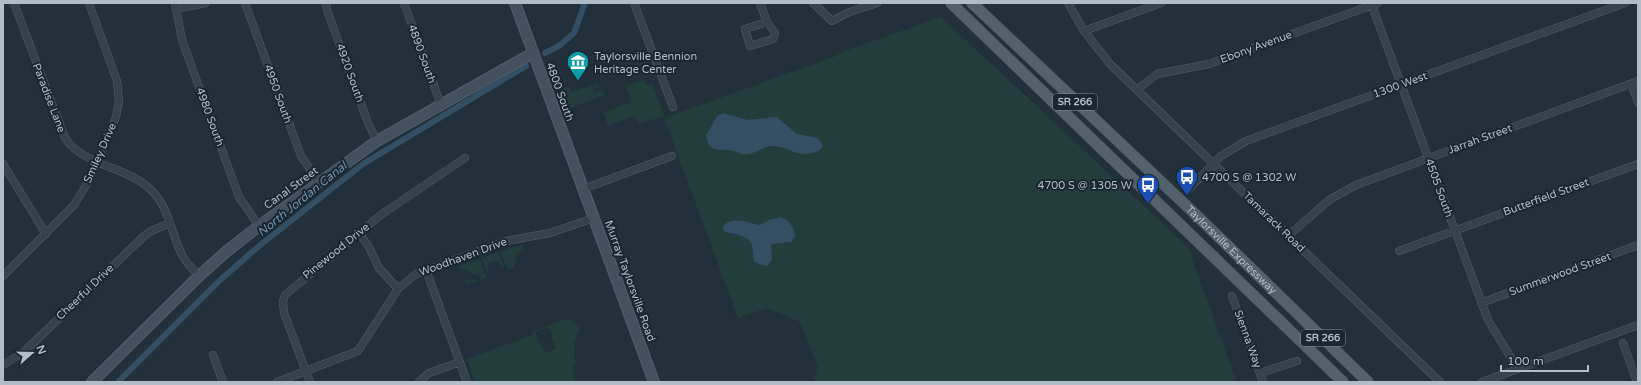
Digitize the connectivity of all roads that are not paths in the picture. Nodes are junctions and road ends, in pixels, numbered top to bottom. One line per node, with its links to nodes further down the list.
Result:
1 (14, 3): 32 (street, Paradise Lane)
2 (89, 3): 32 (street, Smiley Drive)
3 (205, 3): 18 (street)
4 (245, 3): 36 (street, 4950 South)
5 (326, 3): 28 (street, 4920 South)
6 (404, 3): 26 (street, 4890 South)
7 (515, 3): 21 (street, 4800 South)
8 (634, 3): 27 (street)
9 (760, 3): 19 (street)
10 (813, 3): 11 (street)
11 (877, 3)
12 (951, 3): 71 (main road, Taylorsville Expressway / SR 266)
13 (972, 3): 72 (main road, Taylorsville Expressway / SR 266)
14 (1068, 3): 20 (street, Tamarack Road)
15 (1161, 3): 20 (street)
16 (1625, 3): 23 (street, 1300 West)
17 (1374, 4): 23 (street, 4505 South); 24 (street, Ebony Avenue)
18 (176, 6): 41 (street, 4980 South)
19 (767, 22)
20 (1084, 31): 24 (street, Tamarack Road)
21 (533, 53): 26 (street, Canal Street); 37 (street, 4800 South)
22 (1635, 83): 25 (street); 31 (street, Jarrah Street)
23 (1401, 85): 31 (street, 4505 South); 34 (street, 1300 West)
24 (1137, 90): 34 (street, Tamarack Road)
25 (1638, 102)
26 (441, 105): 28 (street, Canal Street)
27 (673, 107)
28 (377, 141): 36 (street, Canal Street)
29 (672, 156): 37 (street)
30 (465, 158): 43 (street, Pinewood Drive)
31 (1428, 158): 42 (street, 4505 South); 45 (street, Jarrah Street)
32 (97, 162): 40 (street, Paradise Lane); 44 (street, Smiley Drive)
33 (3, 164): 44 (street)
34 (1213, 164): 38 (street, 1300 West); 45 (street, Tamarack Road)
35 (1638, 164): 42 (street, Butterfield Street)
36 (319, 182): 41 (street, Canal Street)
37 (583, 188): 39 (street, Murray Taylorsville Road)
38 (1189, 189)
39 (594, 218): 48 (street, Woodhaven Drive); 69 (street, Murray Taylorsville Road)
40 (170, 223): 50 (street, Paradise Lane); 59 (street, Cheerful Drive)
41 (259, 226): 50 (street, Canal Street)
42 (1455, 231): 47 (street, Butterfield Street); 53 (street, 4505 South)
43 (359, 233): 51 (street); 61 (street, Pinewood Drive)
44 (46, 234): 49 (street, Smiley Drive)
45 (1288, 236): 73 (street, Tamarack Road)
46 (1638, 245): 53 (street, Summerwood Street)
47 (1399, 251)
48 (426, 270): 51 (street, Woodhaven Drive); 58 (street)
49 (3, 276)
50 (199, 276): 63 (street, Canal Street)
51 (398, 289): 61 (street, Woodhaven Drive)
52 (1232, 296): 62 (street, Sienna Way)
53 (1481, 303): 60 (street, 4505 South)
54 (1638, 325): 60 (street)
55 (1623, 343): 75 (street)
56 (213, 355): 64 (street)
57 (1297, 361): 62 (street)
58 (460, 362): 67 (street); 68 (street)
59 (3, 365)
60 (1516, 369): 74 (street)
61 (306, 372): 65 (street, Woodhaven Drive); 66 (street, Pinewood Drive)
62 (1260, 373): 70 (street, Sienna Way)
63 (92, 382)
64 (223, 382)
65 (277, 382)
66 (310, 382)
67 (419, 382)
68 (467, 382)
69 (654, 382)
70 (1263, 382)
71 (1343, 382)
72 (1368, 382)
73 (1440, 382)
74 (1482, 382)
75 (1637, 382)

